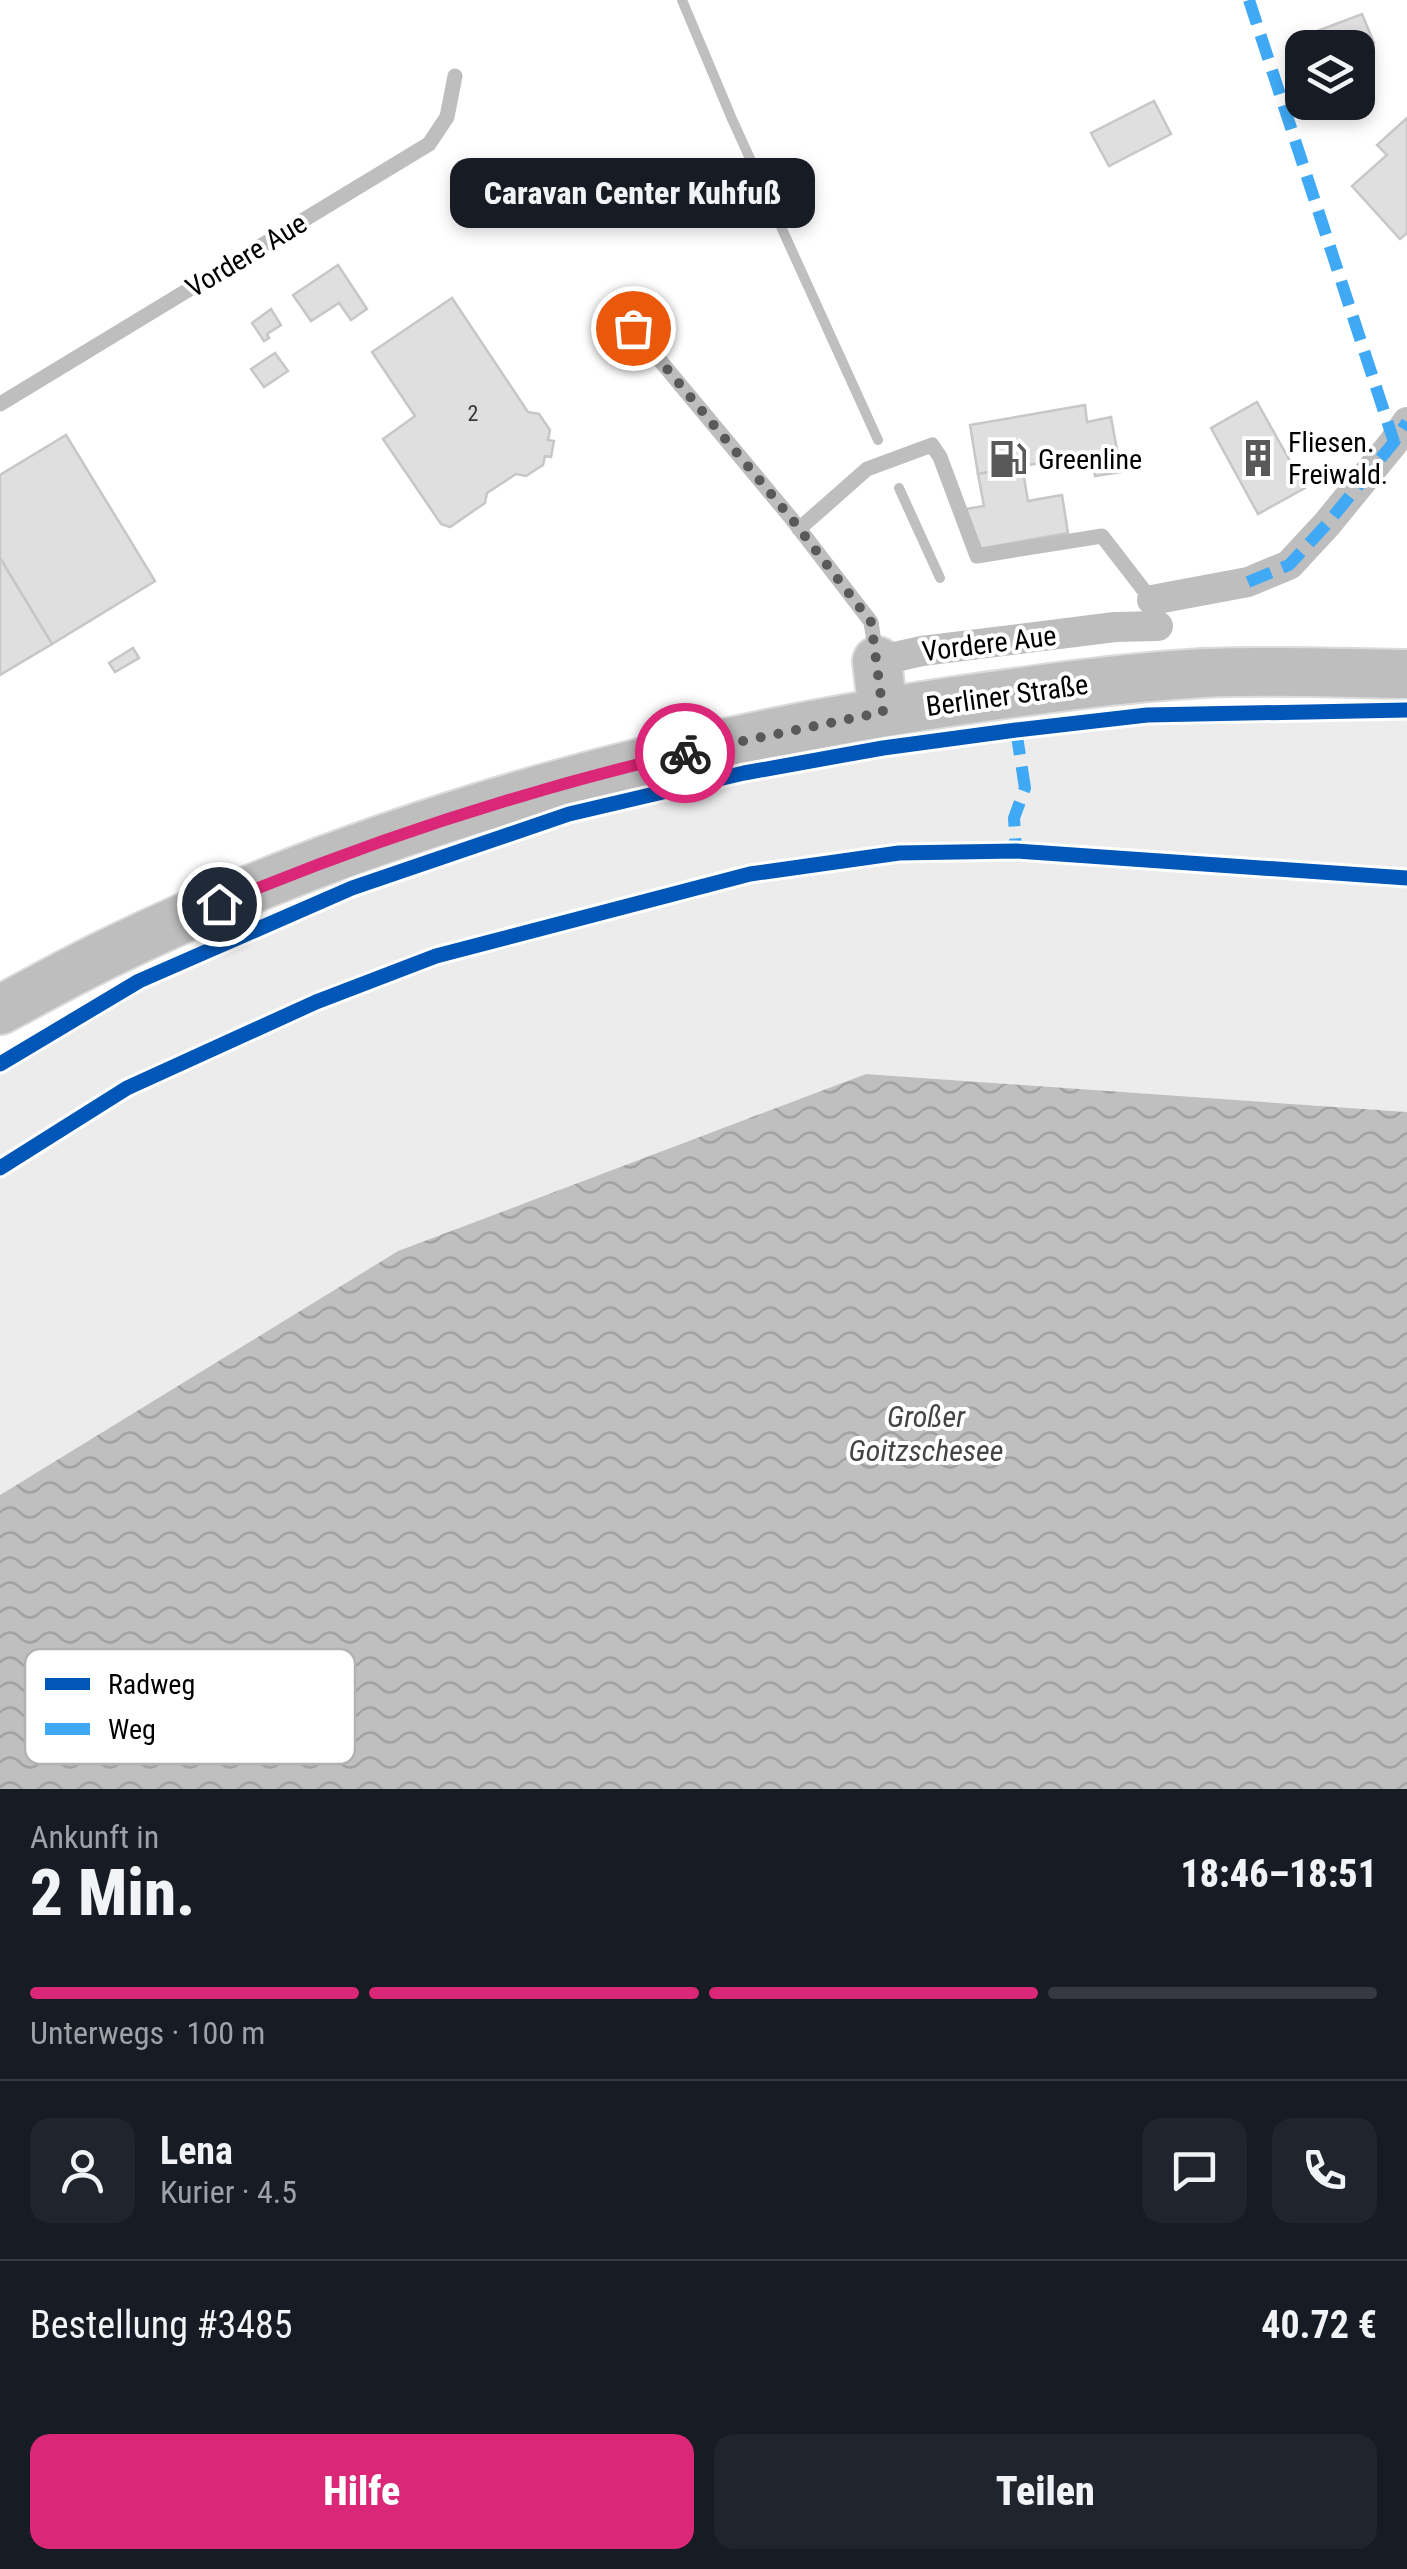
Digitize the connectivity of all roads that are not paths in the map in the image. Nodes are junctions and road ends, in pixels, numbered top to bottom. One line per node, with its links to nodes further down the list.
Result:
1 (455, 76): 3 (lane, Vordere Aue)
2 (633, 328): 5 (lane)
3 (0, 404)
4 (1407, 422): 6 (street, Vordere Aue)
5 (799, 529): 6 (lane); 7 (lane)
6 (1156, 613): 7 (street, Vordere Aue)
7 (877, 661): 9 (main road)
8 (1407, 674): 9 (main road, Berliner Straße)
9 (883, 712): 10 (main road, Berliner Straße)
10 (0, 1010)

